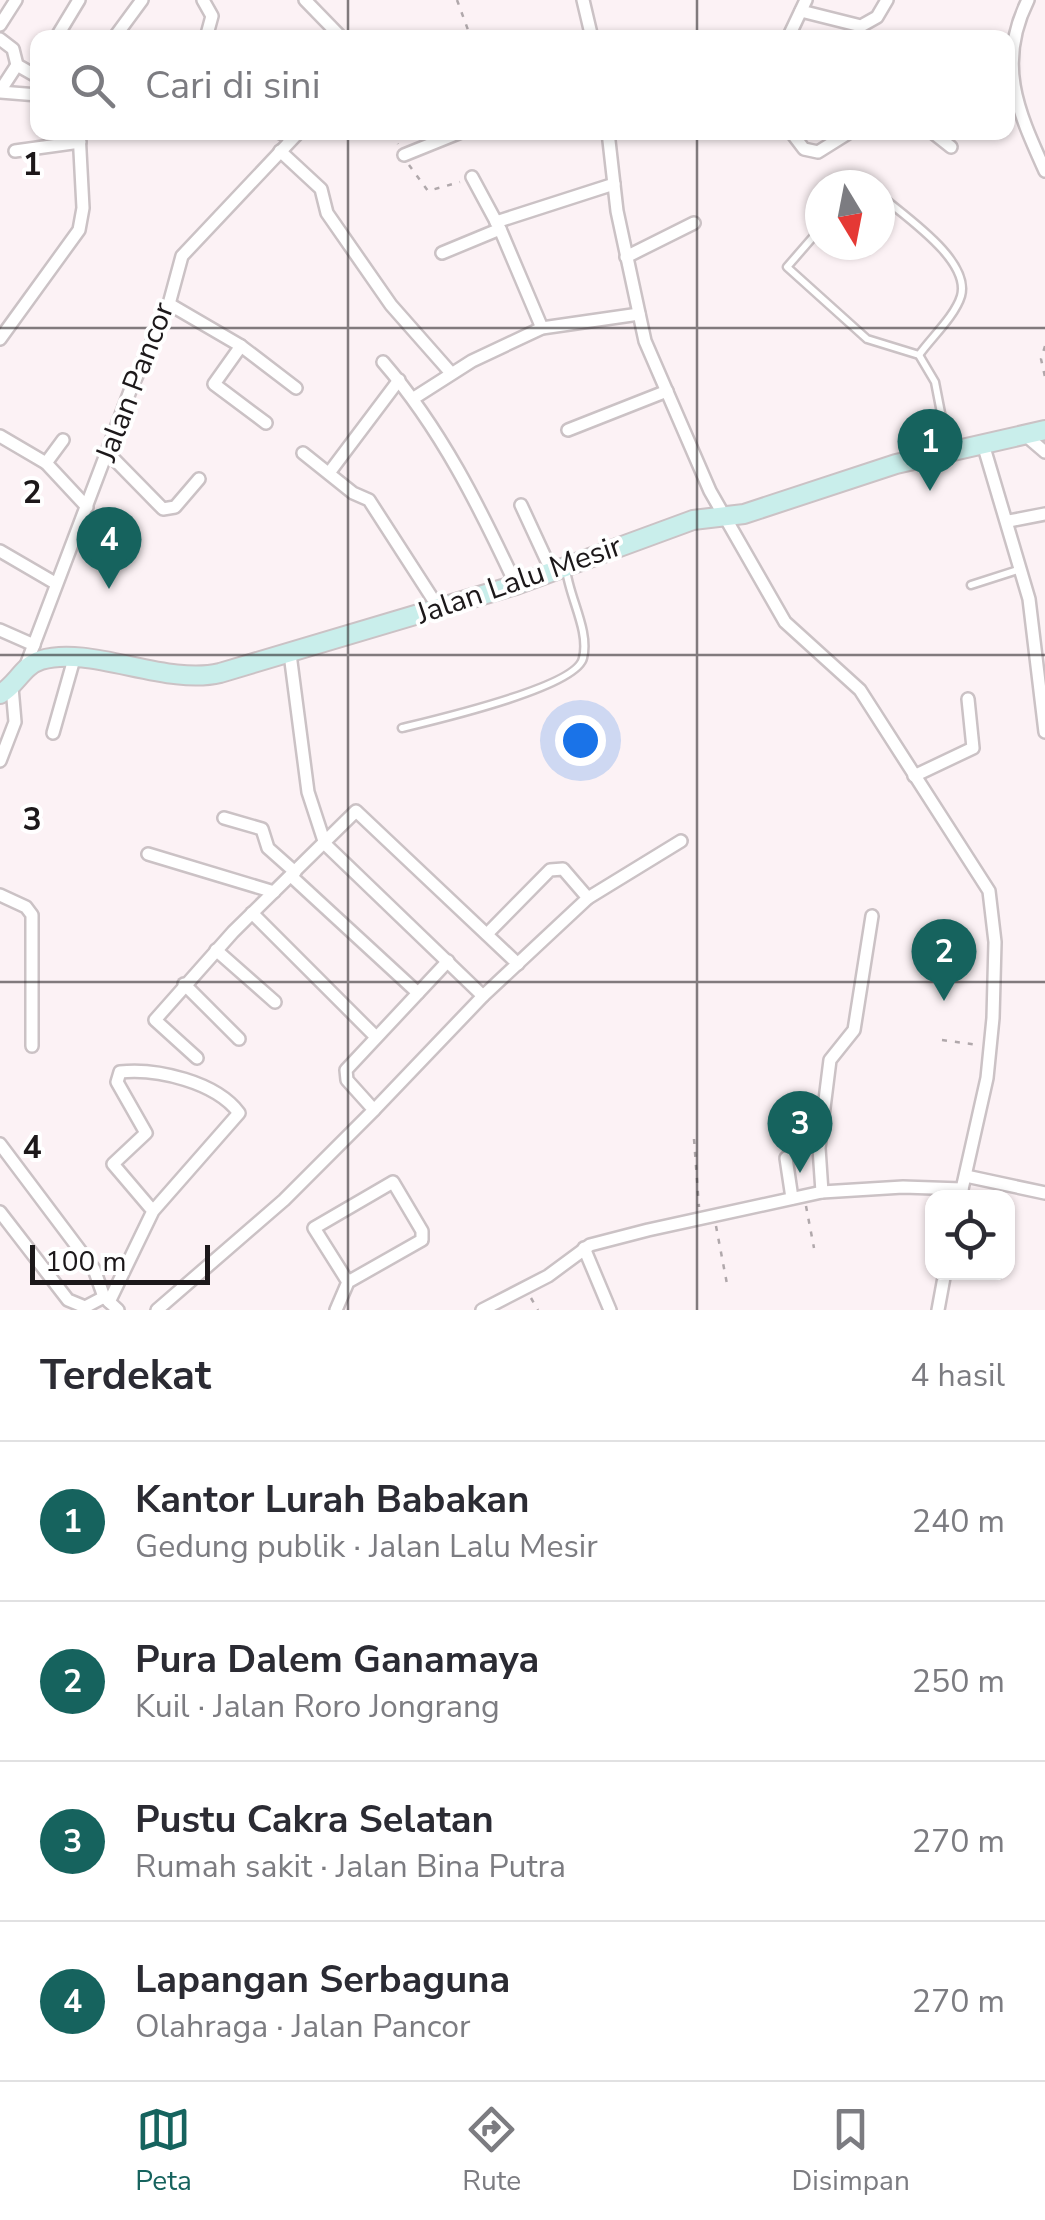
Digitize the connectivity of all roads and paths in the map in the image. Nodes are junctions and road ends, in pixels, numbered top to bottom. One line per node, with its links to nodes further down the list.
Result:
1 (16, 0): 11 (street)
2 (79, 0): 12 (street)
3 (142, 0): 13 (street)
4 (202, 0): 14 (street)
5 (457, 0): 16 (path)
6 (583, 0): 17 (street)
7 (887, 0): 10 (street)
8 (1028, 0): 20 (street)
9 (308, 1): 15 (street)
10 (804, 5): 18 (street)
11 (0, 24)
12 (61, 30)
13 (120, 30)
14 (208, 30)
15 (335, 30)
16 (468, 30)
17 (590, 30)
18 (792, 30)
19 (0, 38): 21 (street)
20 (1015, 62)
21 (18, 65): 22 (street); 23 (street)
22 (30, 70)
23 (0, 92): 24 (street)
24 (30, 94)
25 (1015, 96): 39 (street)
26 (65, 140): 36 (street)
27 (79, 140): 51 (street)
28 (292, 140): 37 (street, Jalan Pancor)
29 (396, 140): 38 (path)
30 (441, 140): 38 (street)
31 (609, 140): 41 (street)
32 (797, 140): 33 (street)
33 (837, 140)
34 (942, 140): 35 (street)
35 (950, 147)
36 (15, 151)
37 (280, 151): 48 (street, Jalan Pancor); 56 (street)
38 (404, 155): 40 (path)
39 (1045, 170)
40 (472, 177): 44 (street)
41 (614, 184): 44 (street); 47 (street)
42 (895, 208): 54 (lane)
43 (694, 223): 47 (street)
44 (498, 225): 46 (street); 50 (street)
45 (805, 245): 54 (lane)
46 (442, 253)
47 (626, 257): 49 (street)
48 (169, 304): 52 (street); 72 (street, Jalan Pancor)
49 (639, 314): 50 (street); 60 (street)
50 (542, 328): 56 (street)
51 (2, 332)
52 (241, 346): 59 (street); 62 (street)
53 (1045, 346): 57 (path)
54 (919, 355): 69 (lane)
55 (383, 362): 58 (street)
56 (452, 373): 61 (street)
57 (1045, 377)
58 (399, 380): 61 (street); 74 (street)
59 (296, 388)
60 (667, 391): 63 (street); 79 (street)
61 (414, 398): 86 (street)
62 (266, 424)
63 (568, 430)
64 (1045, 430): 65 (street, Jalan Lalu Mesir)
65 (1024, 434): 68 (street, Jalan Lalu Mesir); 70 (street)
66 (0, 436): 73 (street)
67 (62, 440): 73 (street)
68 (983, 444): 69 (street, Jalan Lalu Mesir); 80 (street)
69 (948, 451): 79 (street, Jalan Lalu Mesir)
70 (1045, 452)
71 (302, 453): 74 (street)
72 (109, 454): 75 (street); 77 (street, Jalan Pancor)
73 (46, 463): 77 (street)
74 (329, 474): 87 (street)
75 (198, 480)
76 (522, 505): 83 (street)
77 (86, 507): 84 (street, Jalan Pancor)
78 (1045, 514): 80 (street)
79 (725, 516): 83 (street, Jalan Lalu Mesir); 99 (street)
80 (1009, 522): 82 (street)
81 (0, 551): 84 (street)
82 (1022, 568): 85 (lane); 96 (street)
83 (559, 570): 86 (street, Jalan Lalu Mesir); 95 (lane)
84 (55, 583): 89 (street, Jalan Pancor)
85 (971, 585)
86 (516, 586): 87 (street, Jalan Lalu Mesir)
87 (438, 607): 90 (street, Jalan Lalu Mesir)
88 (0, 630): 89 (street)
89 (34, 645): 92 (street, Jalan Pancor)
90 (290, 654): 91 (street, Jalan Lalu Mesir); 102 (street)
91 (74, 659): 92 (street, Jalan Lalu Mesir); 97 (street)
92 (25, 668): 93 (street)
93 (6, 690): 98 (street)
94 (968, 699): 99 (street)
95 (402, 728)
96 (1045, 732)
97 (53, 733)
98 (0, 762)
99 (914, 776): 122 (street)
100 (224, 818): 104 (street)
101 (680, 841): 107 (street)
102 (325, 844): 104 (street); 110 (street); 112 (street)
103 (148, 854): 105 (street)
104 (293, 874): 105 (street); 115 (street)
105 (274, 892): 108 (street)
106 (0, 895): 121 (street)
107 (588, 898): 110 (street); 113 (street)
108 (252, 913): 111 (street); 118 (street)
109 (872, 916): 129 (street)
110 (487, 934): 113 (street)
111 (216, 950): 114 (street); 117 (street)
112 (448, 961): 115 (street); 116 (street)
113 (518, 964): 116 (street)
114 (184, 984): 119 (street); 123 (street)
115 (418, 993): 118 (street)
116 (483, 996): 124 (street)
117 (275, 1002)
118 (376, 1038): 124 (street)
119 (239, 1039)
120 (942, 1040): 122 (path)
121 (32, 1046)
122 (991, 1046): 128 (street)
123 (197, 1058)
124 (374, 1110): 142 (street)
125 (694, 1139): 135 (path)
126 (0, 1144): 141 (street)
127 (786, 1158): 131 (street)
128 (963, 1188): 129 (street); 130 (street)
129 (822, 1192): 131 (street)
130 (1045, 1193)
131 (798, 1196): 134 (street); 137 (path)
132 (153, 1211): 132 (street); 141 (street)
133 (0, 1212): 141 (street)
134 (714, 1215): 135 (street); 140 (path)
135 (700, 1218): 136 (street)
136 (584, 1248): 144 (street); 145 (street)
137 (814, 1248)
138 (944, 1280): 146 (street)
139 (348, 1282): 139 (street); 143 (street)
140 (727, 1284)
141 (110, 1303)
142 (157, 1310)
143 (336, 1310)
144 (482, 1310)
145 (610, 1310)
146 (938, 1310)

